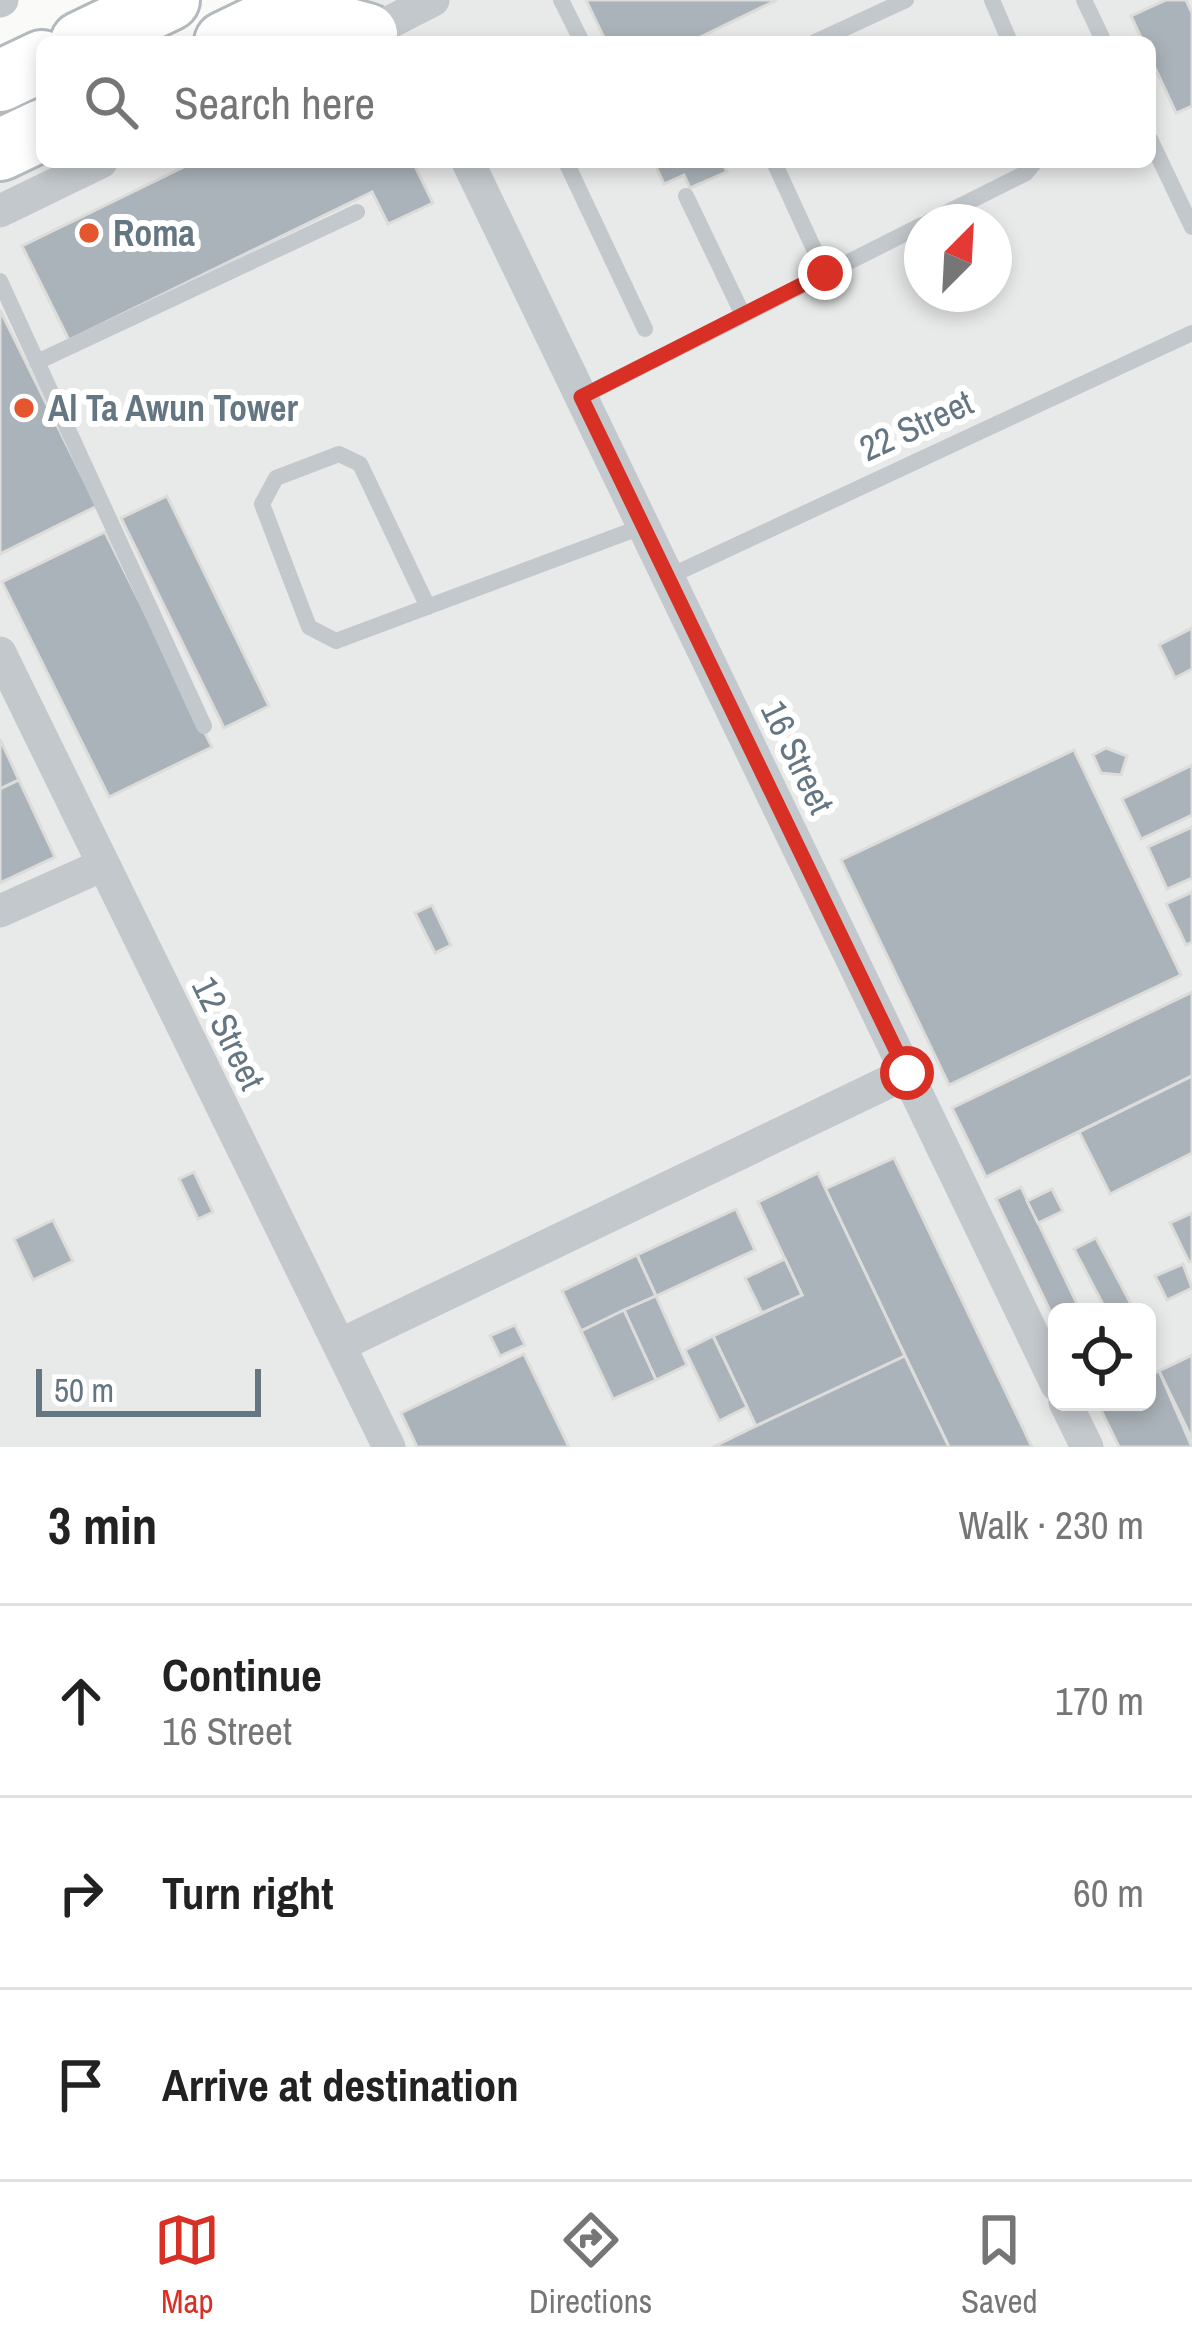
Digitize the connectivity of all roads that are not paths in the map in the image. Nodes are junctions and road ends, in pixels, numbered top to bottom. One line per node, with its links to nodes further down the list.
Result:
1 (169, 0): 8 (highway)
2 (561, 0): 13 (lane)
3 (906, 0): 14 (lane)
4 (992, 0): 15 (lane)
5 (1084, 0): 16 (lane)
6 (427, 3): 11 (street); 12 (street)
7 (300, 6): 9 (highway); 10 (highway)
8 (94, 36)
9 (238, 36)
10 (371, 36)
11 (385, 36)
12 (385, 36)
13 (579, 36)
14 (828, 36)
15 (1007, 36)
16 (1101, 36)
17 (36, 64): 18 (highway)
18 (0, 81)
19 (36, 133): 20 (highway)
20 (0, 150)
21 (1156, 152): 31 (lane)
22 (89, 168): 29 (street)
23 (471, 168): 39 (street, 16 Street)
24 (569, 168): 36 (lane)
25 (777, 168): 33 (lane)
26 (1030, 168): 28 (lane)
27 (686, 196): 35 (lane)
28 (965, 204)
29 (0, 211)
30 (357, 212): 38 (lane)
31 (1192, 227)
32 (904, 234): 33 (lane)
33 (825, 273): 35 (lane)
34 (0, 281): 38 (lane)
35 (743, 315): 39 (lane)
36 (645, 328)
37 (1192, 333): 41 (lane, 22 Street)
38 (37, 362): 44 (lane)
39 (581, 397): 40 (street, 16 Street)
40 (644, 526): 41 (street, 16 Street); 42 (lane)
41 (668, 577): 47 (street, 16 Street)
42 (428, 607): 42 (lane)
43 (0, 653): 45 (street, 12 Street)
44 (204, 726)
45 (104, 865): 46 (street); 48 (street, 12 Street)
46 (0, 911)
47 (907, 1073): 48 (street); 49 (street, 16 Street)
48 (340, 1345): 51 (street, 12 Street)
49 (1048, 1366)
50 (1069, 1411): 52 (street)
51 (389, 1447)
52 (1087, 1447)

